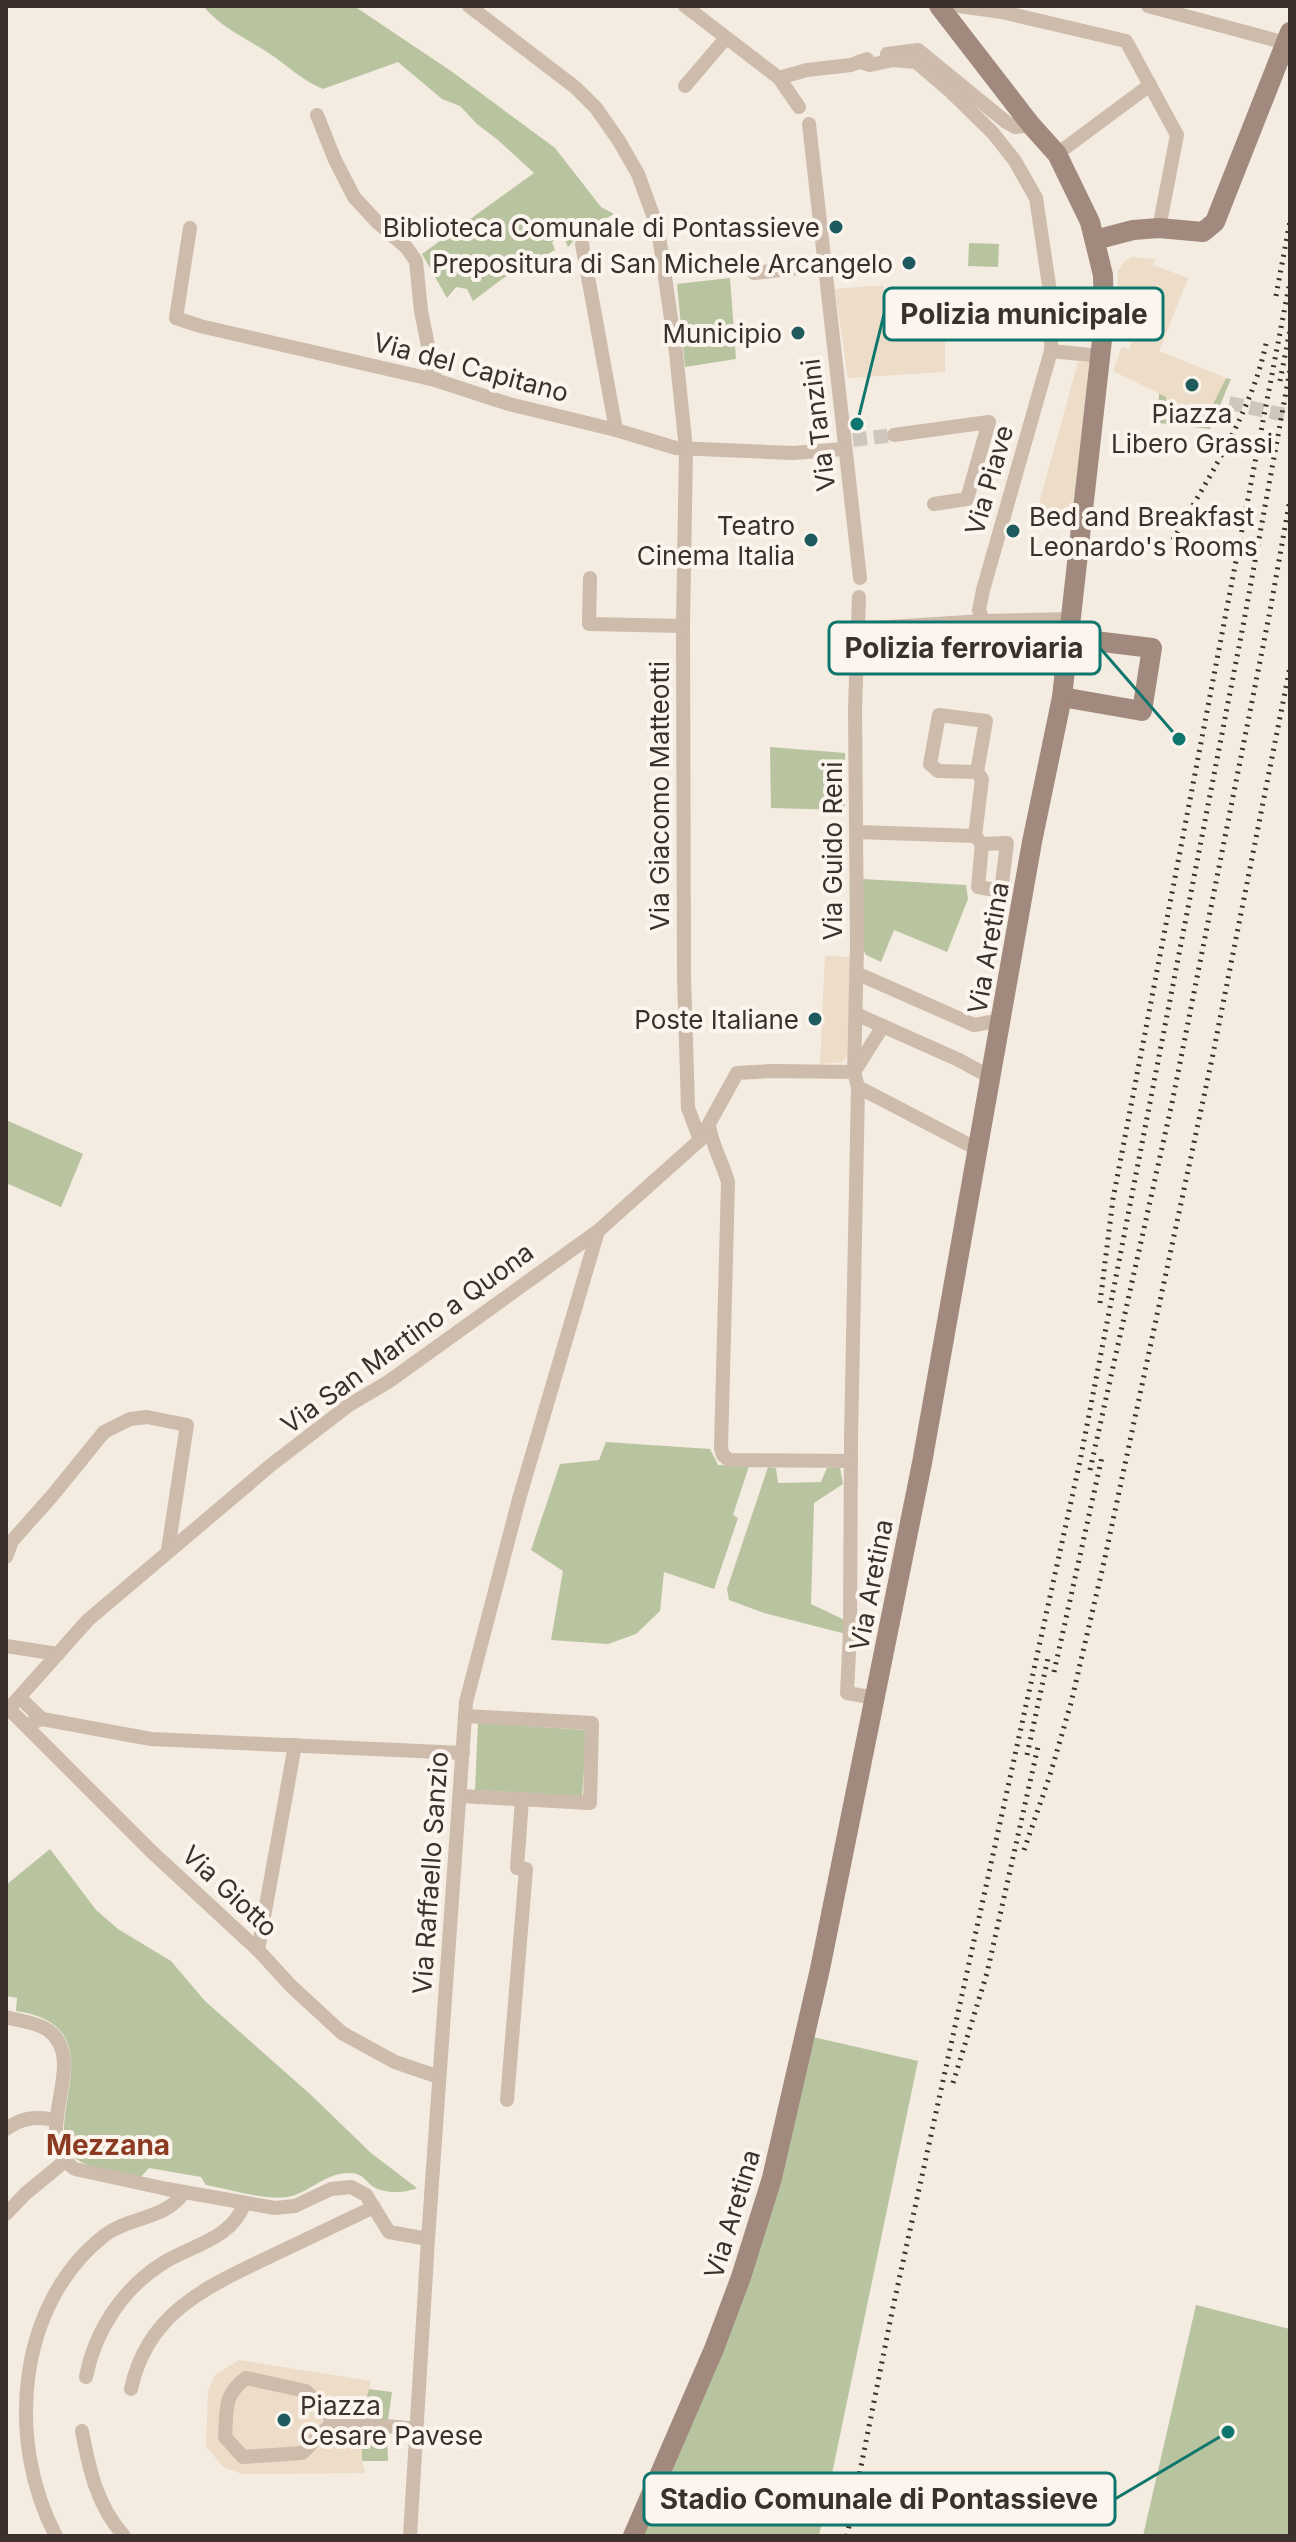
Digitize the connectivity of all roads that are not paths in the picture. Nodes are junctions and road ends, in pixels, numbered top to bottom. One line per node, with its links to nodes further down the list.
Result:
1 (469, 6): 33 (street, Via Giacomo Matteotti)
2 (685, 6): 9 (street)
3 (940, 6): 4 (street); 19 (street, Via Aretina)
4 (949, 6)
5 (959, 6): 14 (street)
6 (1148, 6): 7 (street)
7 (1180, 10): 8 (street)
8 (1261, 36): 10 (street); 12 (street)
9 (726, 38): 13 (street); 15 (street)
10 (1288, 38): 12 (street)
11 (860, 62): 13 (street); 19 (street); 27 (street, Via Piave)
12 (1274, 70): 22 (street)
13 (779, 78): 16 (street)
14 (1150, 85): 20 (street); 22 (street)
15 (685, 86)
16 (799, 107)
17 (317, 115): 29 (street)
18 (809, 124): 25 (street, Via Tanzini)
19 (1031, 125): 20 (street, Via Aretina)
20 (1057, 154): 23 (street, Via Aretina)
21 (190, 228): 29 (street, Via del Capitano)
22 (1159, 228): 23 (street)
23 (1095, 240): 28 (street, Via Aretina)
24 (582, 244): 30 (street)
25 (824, 265): 26 (street); 32 (street, Via Tanzini)
26 (754, 273)
27 (1051, 351): 28 (street); 38 (street, Via Piave)
28 (1100, 356): 40 (street, Via Aretina)
29 (435, 380): 30 (street, Via del Capitano)
30 (616, 430): 33 (street, Via del Capitano)
31 (894, 435): 34 (street)
32 (848, 443): 33 (street, Via del Capitano); 36 (street, Via Tanzini)
33 (686, 449): 39 (street, Via Giacomo Matteotti)
34 (934, 504)
35 (590, 578): 39 (street)
36 (860, 578)
37 (859, 597): 41 (street)
38 (983, 621): 40 (street); 41 (street)
39 (683, 626): 53 (street, Via Giacomo Matteotti)
40 (1071, 628): 42 (street, Via Aretina); 42 (street)
41 (858, 629): 44 (street, Via Guido Reni)
42 (1062, 697): 47 (street, Via Aretina)
43 (977, 772): 43 (street); 44 (street)
44 (857, 832): 45 (street, Via Guido Reni)
45 (857, 976): 46 (street, Via Guido Reni); 47 (street)
46 (856, 1014): 48 (street); 49 (street, Via Guido Reni)
47 (1002, 1020): 50 (street, Via Aretina)
48 (883, 1026): 49 (street); 50 (street)
49 (854, 1072): 51 (street, Via Guido Reni); 52 (street, Via San Martino a Quona)
50 (990, 1077): 54 (street, Via Aretina)
51 (858, 1087): 54 (street); 56 (street, Via Guido Reni)
52 (709, 1126): 53 (street, Via San Martino a Quona); 56 (street)
53 (700, 1140): 55 (street, Via San Martino a Quona)
54 (977, 1149): 62 (street, Via Aretina)
55 (598, 1231): 57 (street, Via San Martino a Quona); 64 (street, Via Raffaello Sanzio)
56 (851, 1461): 62 (street, Via Guido Reni)
57 (168, 1550): 58 (street); 60 (street, Via San Martino a Quona)
58 (6, 1557)
59 (6, 1646): 60 (street)
60 (58, 1654): 61 (street, Via San Martino a Quona)
61 (19, 1697): 63 (street, Via San Martino a Quona); 65 (street)
62 (875, 1698): 91 (street, Via Aretina)
63 (7, 1711): 66 (street, Via Giotto)
64 (465, 1716): 68 (street, Via Raffaello Sanzio); 70 (street)
65 (42, 1719): 66 (street); 67 (street)
66 (23, 1722): 71 (street, Via Giotto)
67 (295, 1745): 68 (street); 71 (street)
68 (463, 1753): 69 (street, Via Raffaello Sanzio)
69 (460, 1796): 70 (street); 73 (street, Via Raffaello Sanzio)
70 (522, 1799): 74 (street)
71 (258, 1950): 73 (street, Via Giotto)
72 (6, 2017): 75 (street)
73 (439, 2077): 82 (street, Via Raffaello Sanzio)
74 (507, 2100)
75 (56, 2120): 76 (street); 77 (street)
76 (6, 2129)
77 (65, 2161): 78 (street); 81 (street)
78 (184, 2192): 79 (street); 88 (street)
79 (244, 2204): 80 (street); 83 (street)
80 (374, 2207): 82 (street); 84 (street)
81 (6, 2214)
82 (428, 2239): 86 (street, Via Raffaello Sanzio)
83 (86, 2377)
84 (131, 2389)
85 (334, 2421): 85 (street); 86 (street)
86 (417, 2429): 90 (street, Via Raffaello Sanzio)
87 (82, 2431): 89 (street)
88 (56, 2536)
89 (124, 2536)
90 (410, 2536)
91 (633, 2536)

